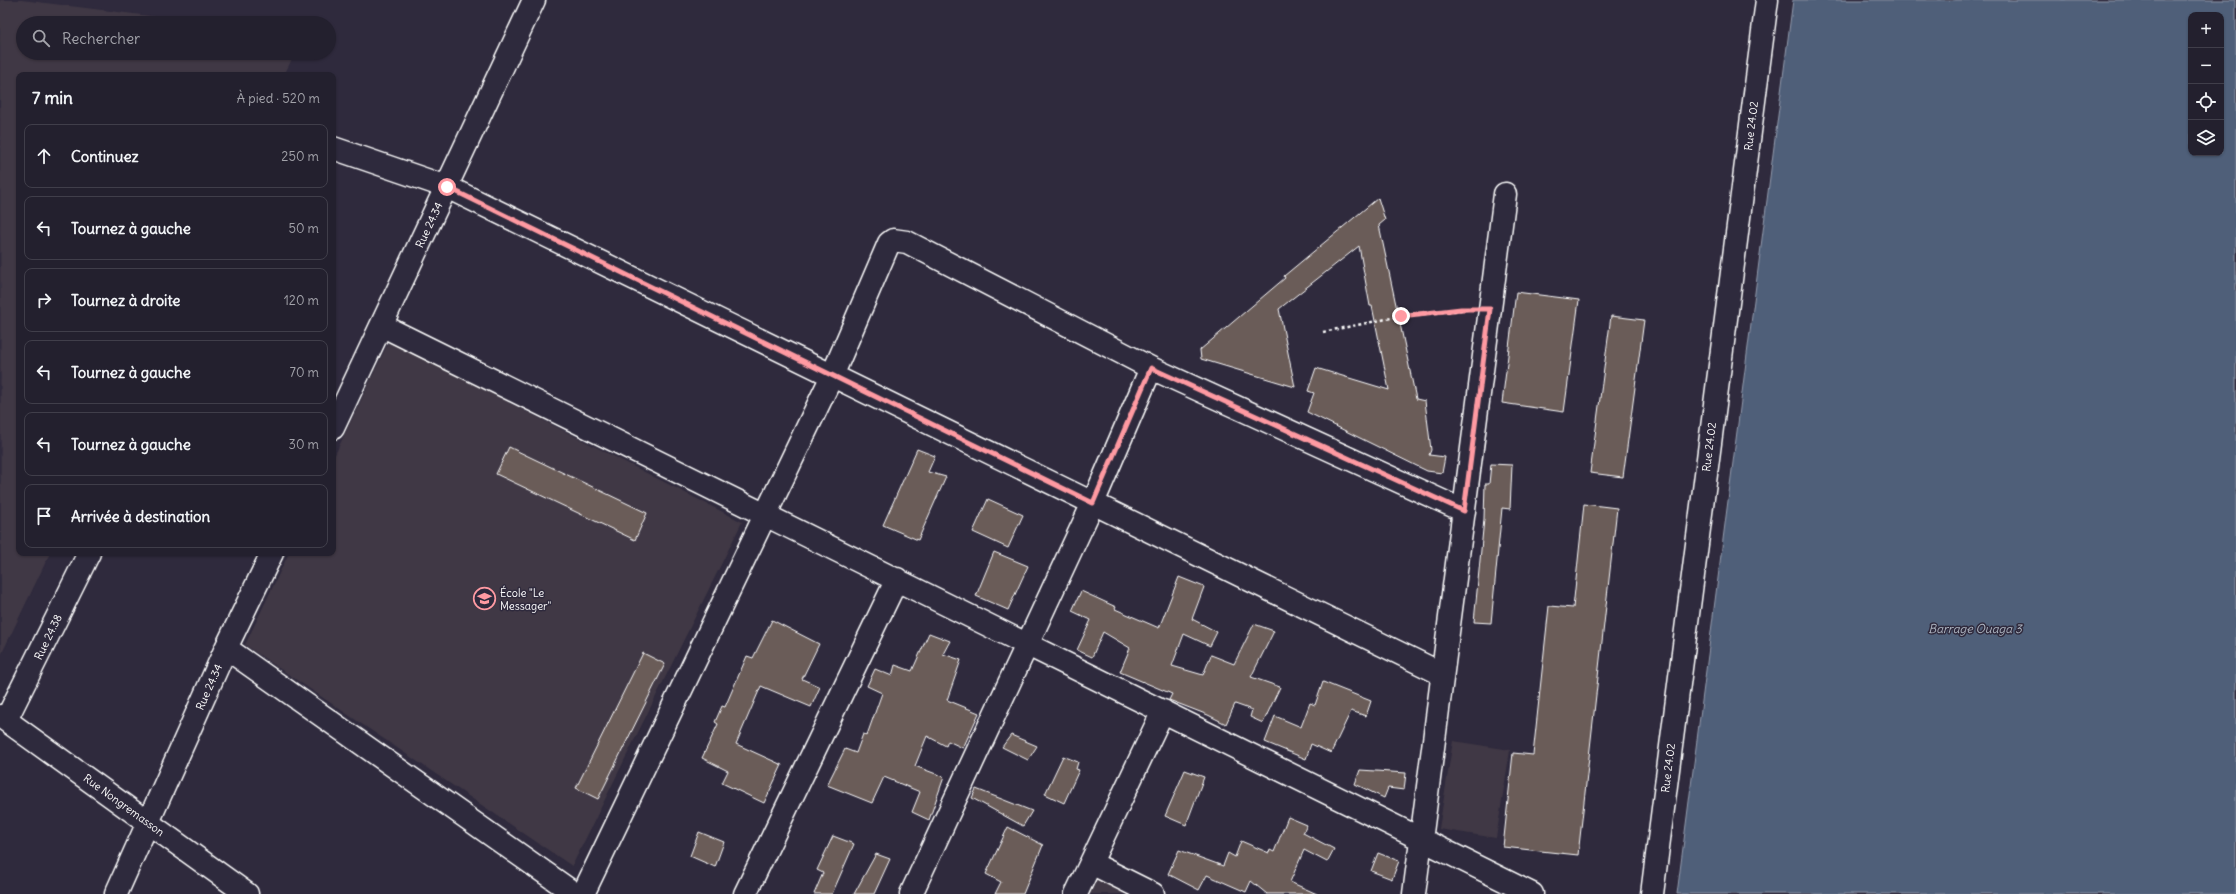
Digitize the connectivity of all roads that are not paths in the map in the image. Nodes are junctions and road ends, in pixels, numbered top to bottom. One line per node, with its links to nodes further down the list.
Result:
1 (534, 0): 4 (street, Rue 24.34)
2 (1767, 0): 34 (street, Rue 24.02)
3 (336, 149): 4 (street)
4 (447, 187): 6 (street, Rue 24.34); 8 (street)
5 (1505, 194): 11 (street)
6 (382, 326): 9 (street, Rue 24.34); 12 (street)
7 (1151, 368): 8 (street); 10 (street); 11 (street)
8 (832, 376): 10 (street); 12 (street)
9 (336, 422)
10 (1093, 503): 16 (street); 18 (street)
11 (1464, 511): 18 (street)
12 (765, 515): 15 (street); 27 (street)
13 (87, 556): 20 (street, Rue 24.38)
14 (271, 556): 17 (street, Rue 24.34)
15 (896, 579): 16 (street); 28 (street)
16 (1027, 644): 19 (street); 29 (street)
17 (226, 648): 21 (street, Rue 24.34); 26 (street)
18 (1442, 674): 22 (street)
19 (1163, 711): 22 (street); 23 (street)
20 (3, 718): 21 (street, Rue Nongremasson)
21 (149, 823): 24 (street, Rue 24.34); 25 (street, Rue Nongremasson)
22 (1421, 838): 32 (street); 33 (street)
23 (1091, 863): 30 (street); 31 (street)
24 (116, 894)
25 (247, 894)
26 (576, 894)
27 (583, 894)
28 (745, 894)
29 (911, 894)
30 (1076, 894)
31 (1153, 894)
32 (1414, 894)
33 (1532, 894)
34 (1652, 894)

